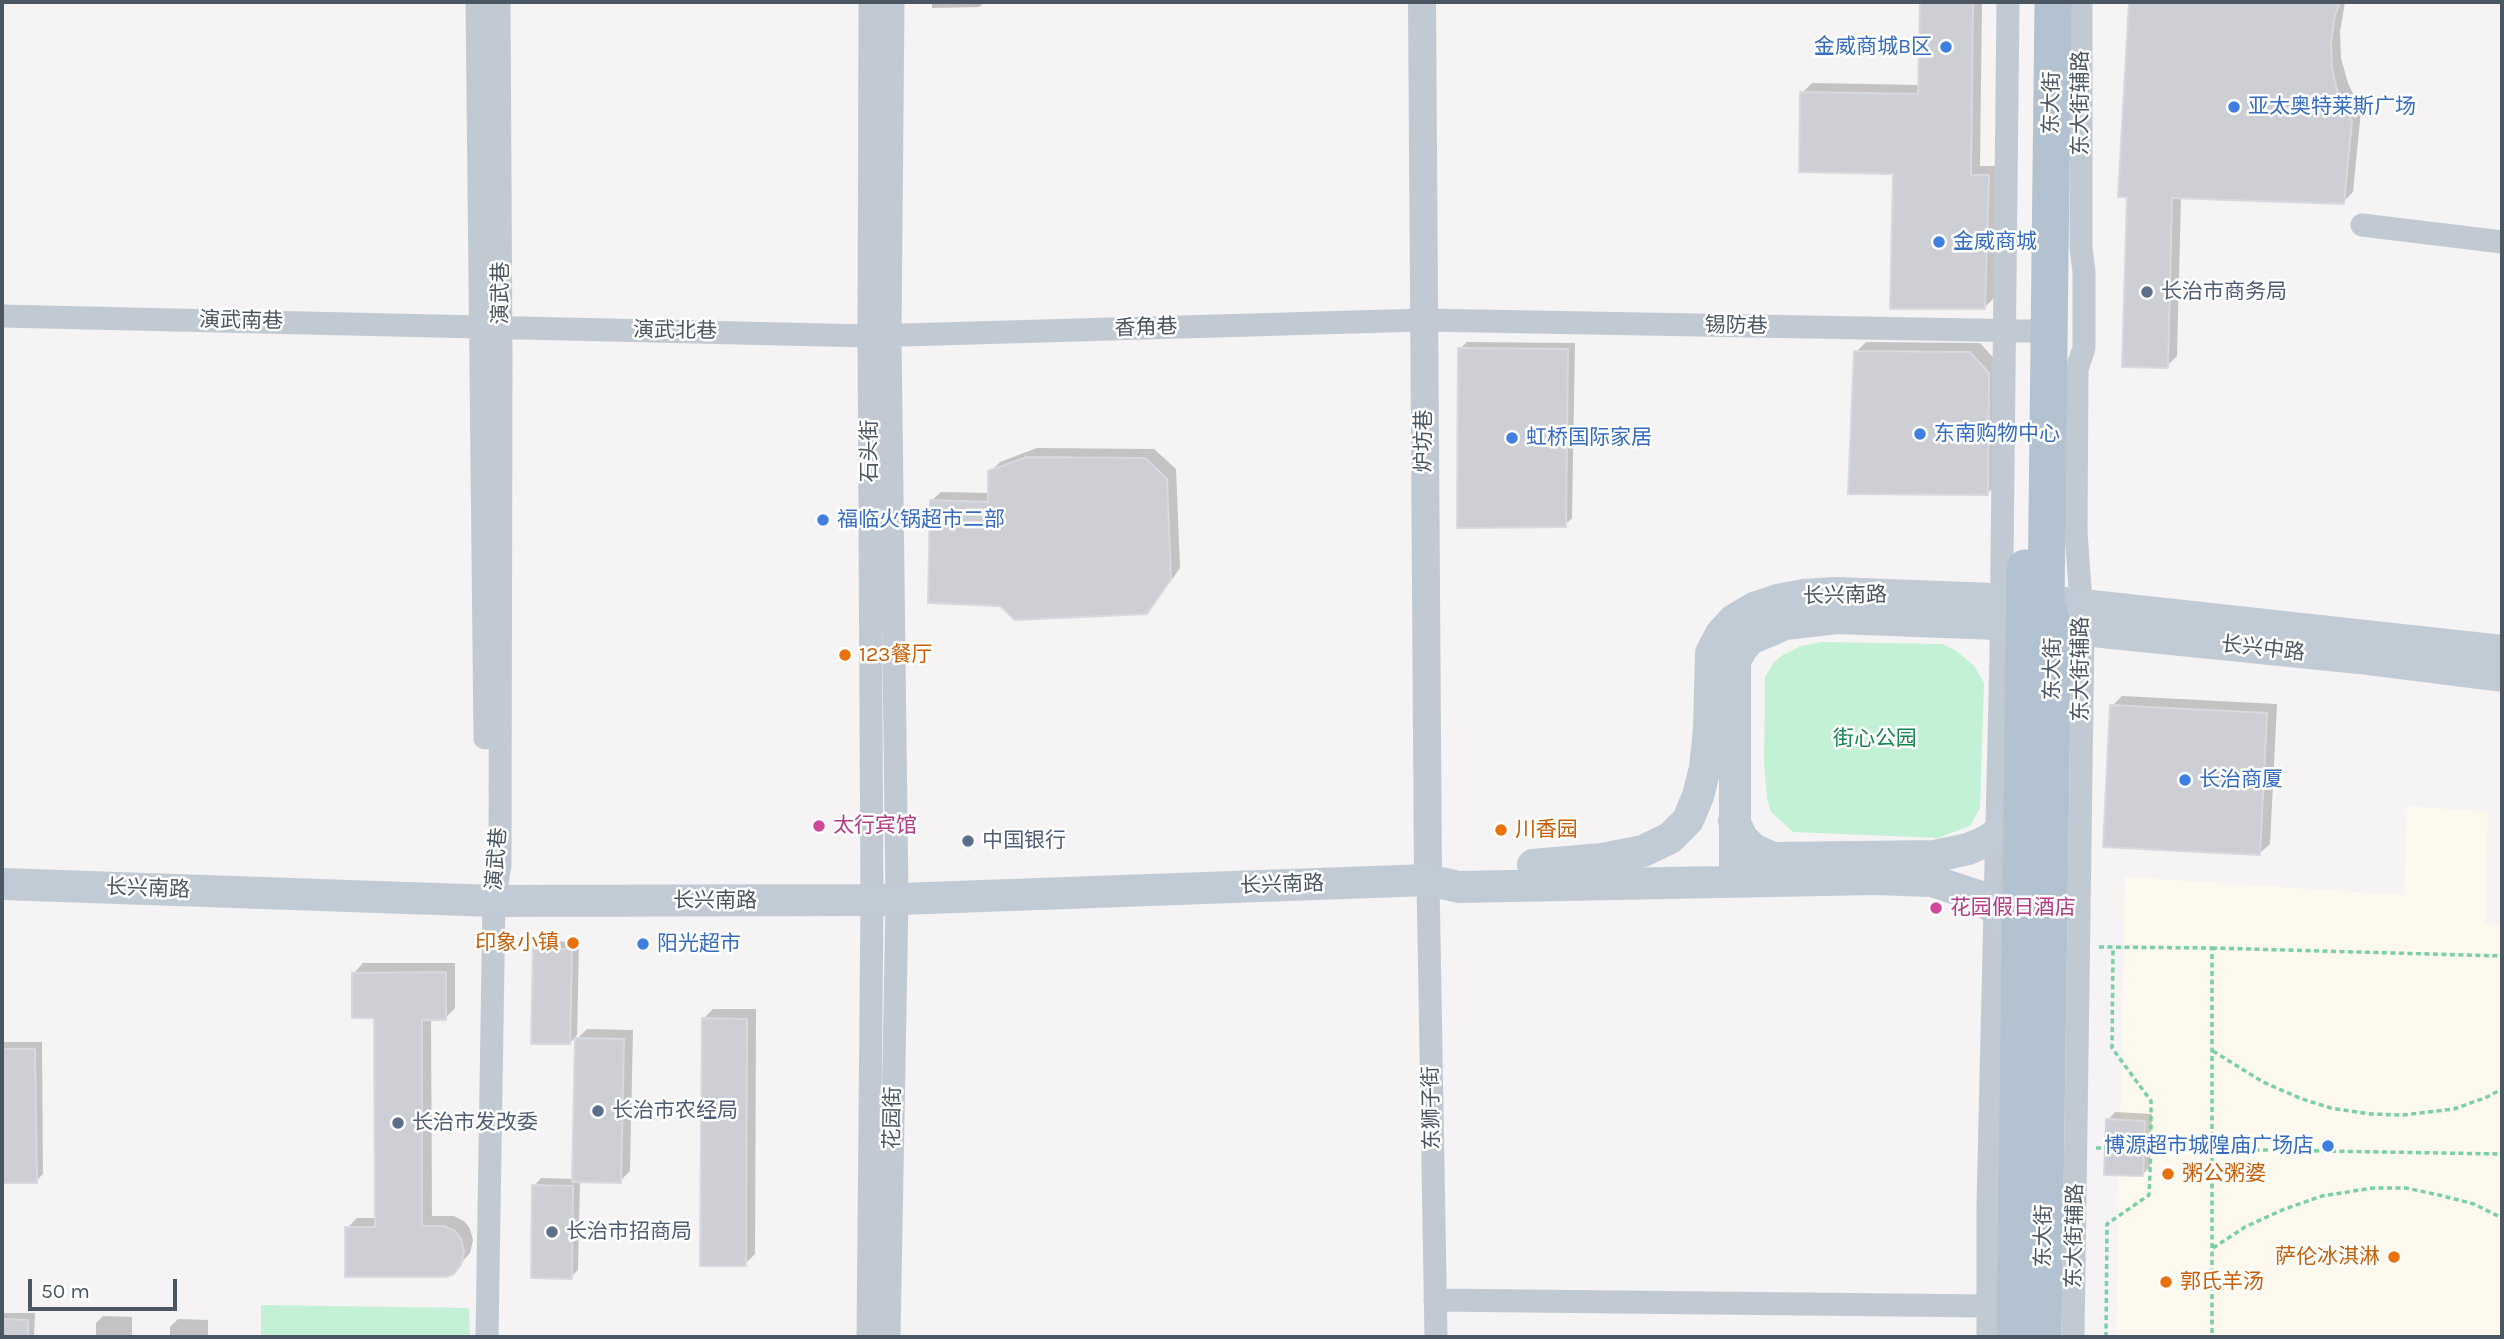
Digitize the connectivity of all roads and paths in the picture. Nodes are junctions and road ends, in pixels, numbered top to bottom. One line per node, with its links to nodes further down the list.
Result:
1 (477, 2): 14 (street, 演武巷)
2 (499, 2): 14 (street, 演武巷)
3 (870, 2): 16 (street, 石头街)
4 (893, 2): 16 (street, 石头街)
5 (1422, 2): 13 (street, 炉坊巷)
6 (2008, 2): 15 (street)
7 (2029, 2): 15 (main road, 东大街)
8 (2053, 2): 15 (main road, 东大街)
9 (2081, 2): 17 (street, 东大街辅路)
10 (2362, 225): 11 (street)
11 (2502, 242)
12 (2, 316): 14 (street, 演武南巷)
13 (1423, 320): 15 (street, 锡防巷); 16 (street, 香角巷); 22 (street, 炉坊巷)
14 (491, 327): 16 (street, 演武北巷); 26 (street, 演武巷)
15 (2028, 330): 17 (main road, 东大街)
16 (880, 336): 25 (street, 石头街)
17 (2040, 614): 18 (main road, 长兴中路); 19 (main road, 长兴中路); 20 (main road, 长兴南路); 21 (main road, 东大街); 22 (main road, 长兴南路); 28 (street, 东大街辅路); 49 (main road, 东大街)
18 (2502, 652)
19 (2502, 676)
20 (1734, 821): 21 (main road); 23 (main road, 长兴南路)
21 (2010, 824): 27 (street); 30 (main road, 东大街)
22 (1428, 880): 23 (main road, 长兴南路); 25 (main road, 长兴南路); 41 (street, 东狮子街)
23 (1735, 881): 27 (main road, 长兴南路)
24 (2, 884): 26 (main road, 长兴南路)
25 (885, 900): 26 (main road, 长兴南路); 44 (street, 花园街); 45 (street, 花园街)
26 (494, 901): 43 (street, 演武巷)
27 (1996, 910): 30 (main road, 长兴南路); 42 (street)
28 (2079, 946): 29 (path); 50 (street, 东大街辅路)
29 (2113, 947): 31 (path); 36 (path)
30 (2019, 948): 48 (main road, 东大街)
31 (2212, 948): 32 (path); 33 (path)
32 (2502, 956)
33 (2213, 1051): 34 (path); 37 (path)
34 (2502, 1089)
35 (2144, 1148): 36 (path)
36 (2151, 1148): 37 (path); 51 (path)
37 (2213, 1149): 38 (path); 40 (path)
38 (2502, 1154)
39 (2502, 1217): 40 (path)
40 (2213, 1248): 52 (path)
41 (1435, 1300): 42 (street); 46 (street, 东狮子街)
42 (1988, 1306): 47 (street)
43 (487, 1337)
44 (868, 1337)
45 (889, 1337)
46 (1436, 1337)
47 (1988, 1337)
48 (2015, 1337)
49 (2043, 1337)
50 (2073, 1337)
51 (2106, 1337)
52 (2212, 1337)

